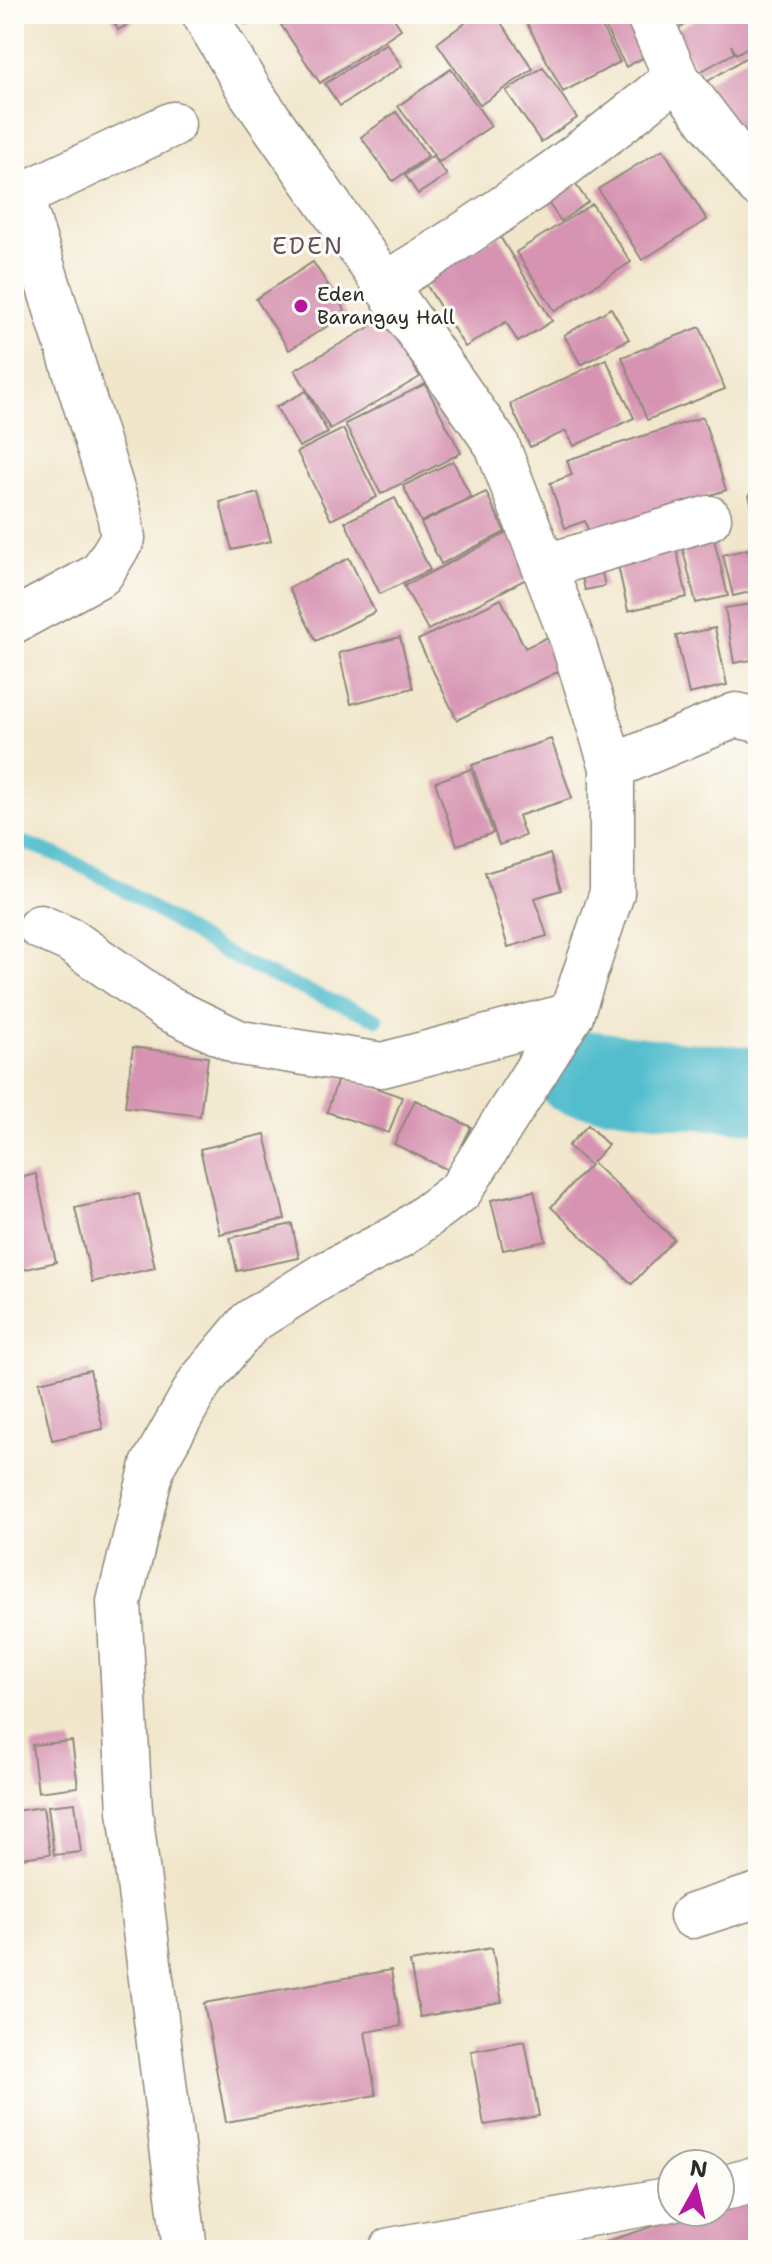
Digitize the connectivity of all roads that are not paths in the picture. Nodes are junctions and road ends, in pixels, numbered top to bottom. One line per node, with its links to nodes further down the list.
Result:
1 (204, 14): 7 (street)
2 (648, 14): 3 (street)
3 (676, 77): 5 (street); 7 (street)
4 (173, 124): 6 (street)
5 (758, 185)
6 (17, 198): 10 (street)
7 (384, 285): 9 (street)
8 (709, 518): 9 (street)
9 (546, 566): 12 (street)
10 (14, 621)
11 (758, 720): 12 (street)
12 (612, 767): 14 (street)
13 (40, 927): 14 (street)
14 (571, 1015): 20 (street)
15 (758, 1895): 16 (street)
16 (692, 1916)
17 (758, 2178): 18 (street)
18 (736, 2184)
19 (656, 2202): 21 (street)
20 (185, 2250)
21 (391, 2250)

